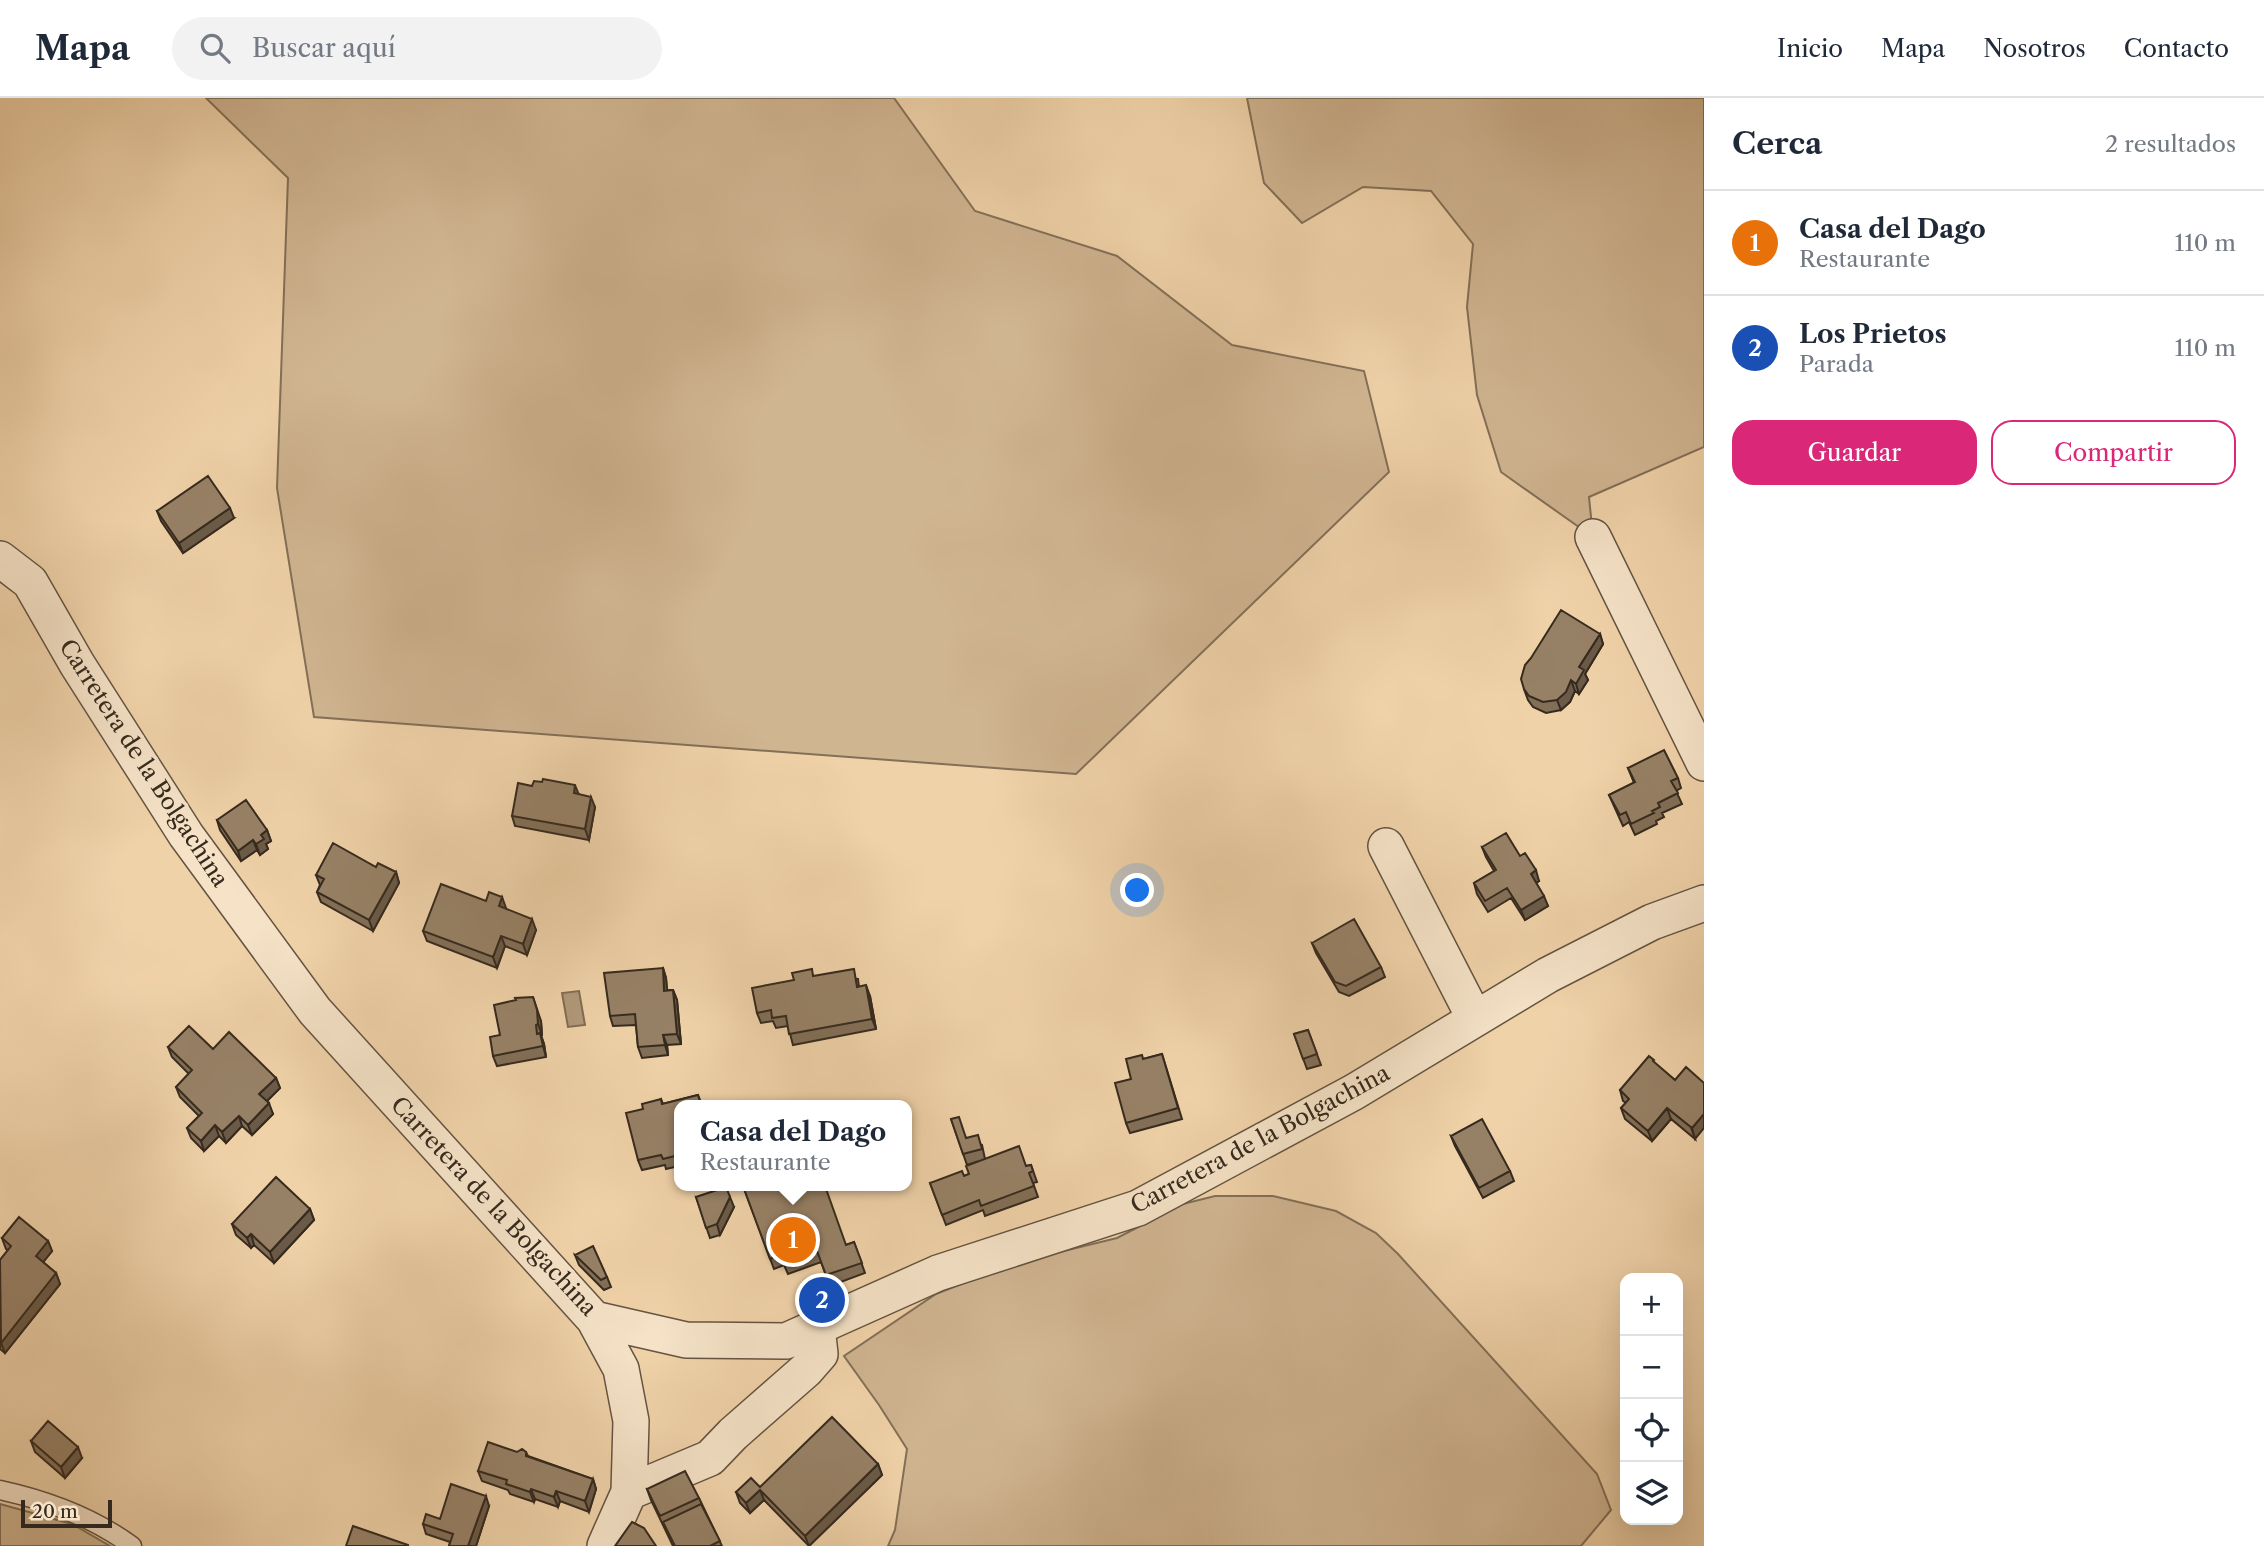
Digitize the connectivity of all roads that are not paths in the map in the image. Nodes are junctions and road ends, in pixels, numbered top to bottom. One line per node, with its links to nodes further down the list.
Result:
1 (1593, 537): 3 (street)
2 (0, 559): 7 (street, Carretera de la Bolgachina)
3 (1704, 763)
4 (1386, 846): 6 (street)
5 (1704, 903): 6 (street, Carretera de la Bolgachina)
6 (1475, 1019): 8 (street, Carretera de la Bolgachina)
7 (594, 1319): 8 (street, Carretera de la Bolgachina); 10 (street)
8 (817, 1327): 10 (street)
9 (0, 1490): 11 (lane)
10 (629, 1492): 12 (street)
11 (132, 1546)
12 (605, 1546)

